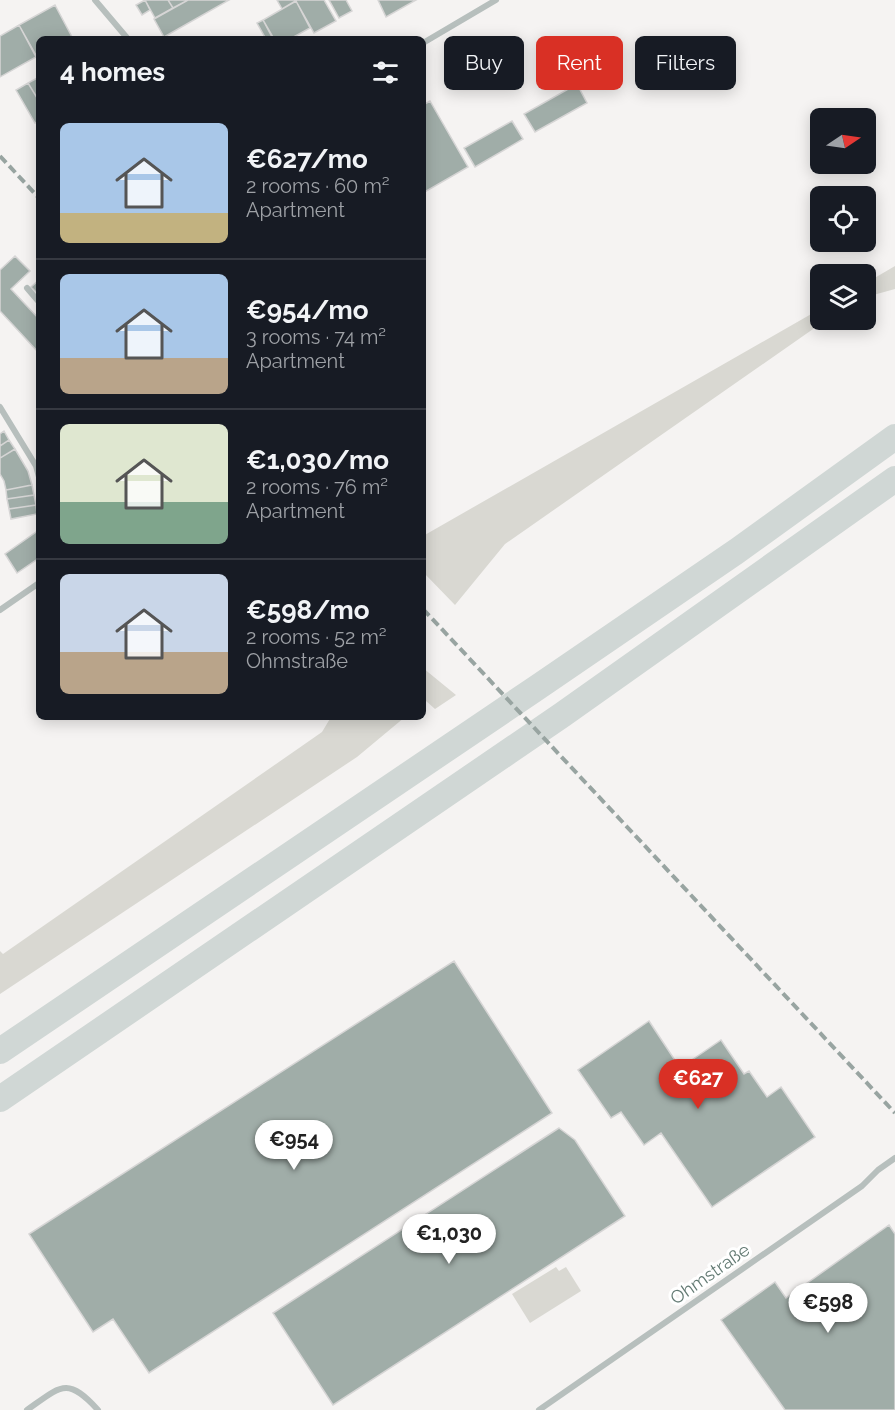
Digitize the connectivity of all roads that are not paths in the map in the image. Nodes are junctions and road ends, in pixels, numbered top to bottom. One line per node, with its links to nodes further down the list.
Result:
1 (95, 0): 3 (street)
2 (496, 0): 4 (street)
3 (125, 36)
4 (426, 41)
5 (27, 288): 6 (street)
6 (36, 298)
7 (0, 407): 9 (street)
8 (895, 437): 13 (highway)
9 (36, 466)
10 (895, 479): 14 (highway)
11 (36, 585): 12 (street)
12 (0, 609)
13 (0, 1051)
14 (0, 1099)
15 (895, 1158): 18 (street, Ohmstraße)
16 (27, 1410): 17 (street)
17 (98, 1410)
18 (539, 1410)

